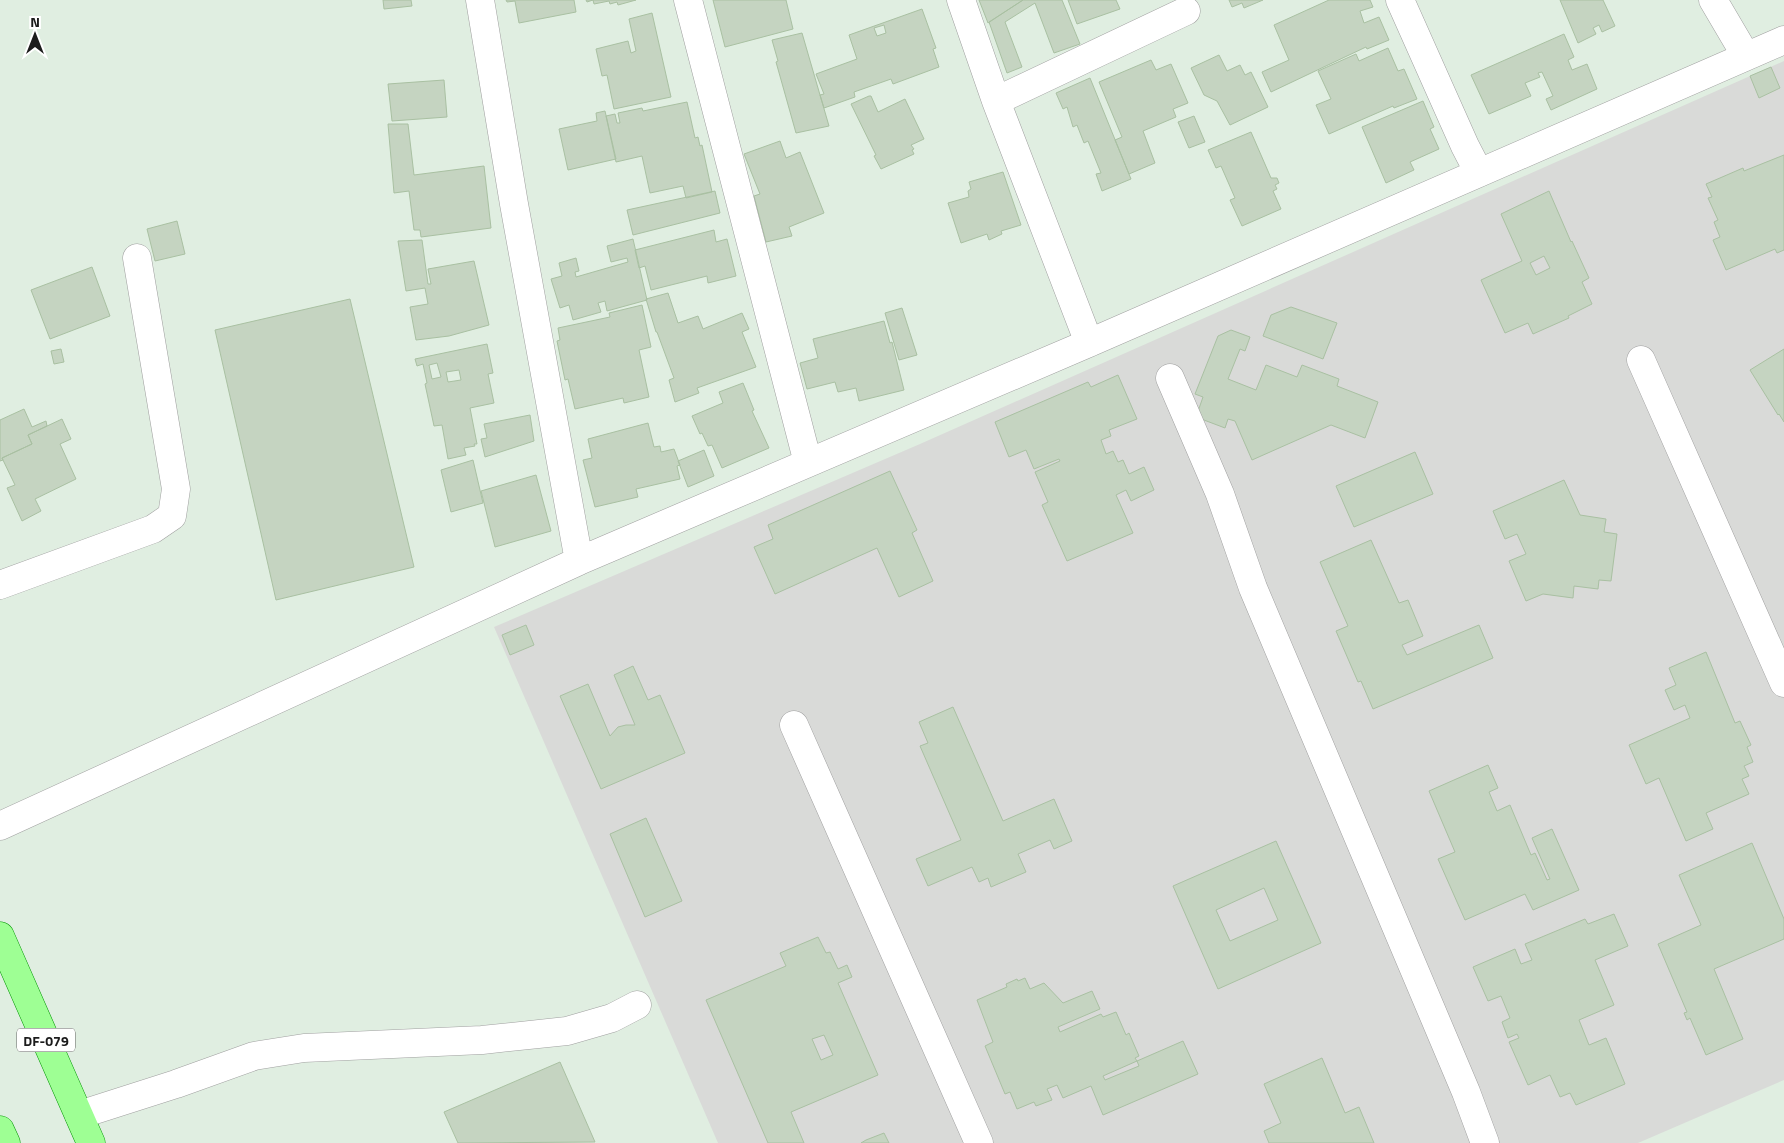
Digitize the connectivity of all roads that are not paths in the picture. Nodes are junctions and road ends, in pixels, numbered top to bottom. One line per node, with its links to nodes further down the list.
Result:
1 (480, 0): 16 (street)
2 (688, 0): 15 (street)
3 (961, 0): 9 (street)
4 (1400, 0): 10 (street)
5 (1713, 0): 8 (street)
6 (1186, 11): 9 (street)
7 (1784, 40): 8 (street)
8 (1746, 56): 10 (street)
9 (996, 101): 12 (street)
10 (1479, 173): 12 (street)
11 (137, 258): 17 (street)
12 (1089, 343): 15 (street)
13 (1641, 360): 18 (street)
14 (1170, 378): 28 (street)
15 (808, 463): 16 (street)
16 (579, 561): 20 (street)
17 (0, 585)
18 (1784, 684)
19 (794, 725): 27 (street)
20 (0, 826)
21 (0, 936): 23 (main road, DF-079)
22 (638, 1006): 23 (street)
23 (79, 1115): 26 (main road, DF-079)
24 (0, 1130): 25 (main road)
25 (6, 1143)
26 (91, 1143)
27 (979, 1143)
28 (1485, 1143)

